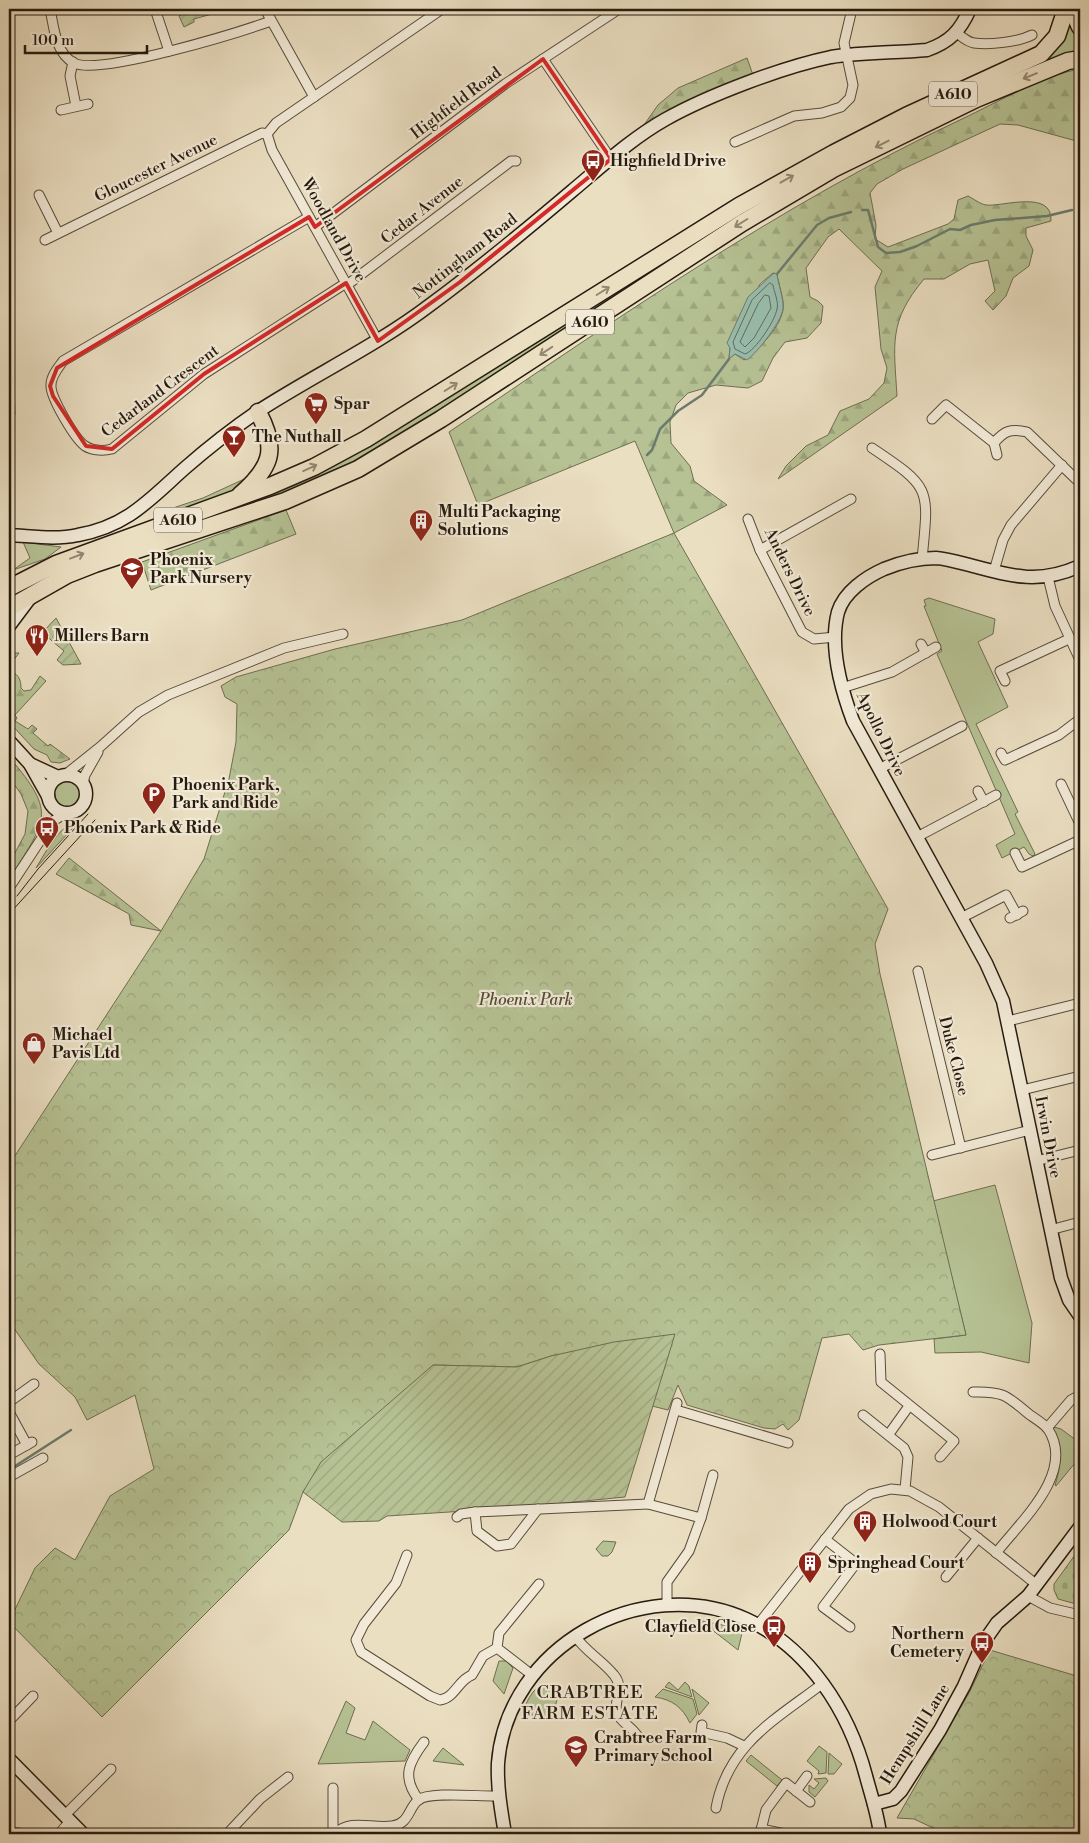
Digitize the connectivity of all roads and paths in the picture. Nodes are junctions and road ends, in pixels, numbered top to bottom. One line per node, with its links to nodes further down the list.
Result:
1 (50, 9): 18 (street)
2 (155, 9): 14 (street)
3 (265, 9): 10 (street)
4 (442, 9): 19 (street)
5 (619, 9): 16 (street, Highfield Road)
6 (852, 9): 15 (street)
7 (970, 9): 12 (street, Nottingham Road)
8 (1066, 9): 41 (highway, A610, one-way to 8)
9 (1072, 9): 11 (highway)
10 (271, 21): 14 (street); 19 (street)
11 (1080, 27)
12 (957, 33): 13 (street); 15 (street, Nottingham Road)
13 (1032, 35)
14 (169, 52): 18 (street)
15 (846, 55): 24 (street); 25 (street, Nottingham Road)
16 (543, 59): 25 (street); 29 (street, Highfield Road)
17 (1080, 59): 53 (highway, A610, one-way to 53)
18 (73, 62): 21 (street)
19 (314, 97): 23 (street)
20 (88, 104): 21 (street)
21 (76, 106): 22 (street)
22 (61, 110)
23 (267, 134): 28 (street, Woodland Drive); 30 (street, Gloucester Avenue)
24 (735, 142)
25 (611, 159): 33 (street, Nottingham Road)
26 (516, 161): 32 (street, Cedar Avenue)
27 (39, 195): 30 (street)
28 (309, 217): 29 (street, Woodland Drive); 32 (street, Cedarland Crescent)
29 (315, 227): 32 (street, Woodland Drive)
30 (58, 233): 31 (street, Gloucester Avenue)
31 (45, 240)
32 (347, 284): 33 (street, Woodland Drive)
33 (378, 340): 34 (street, Nottingham Road)
34 (258, 412): 39 (highway); 46 (street, Nottingham Road)
35 (932, 419): 36 (street)
36 (994, 443): 38 (street); 40 (street)
37 (872, 448): 48 (street)
38 (998, 455)
39 (269, 461): 41 (highway); 44 (highway)
40 (1062, 465): 42 (street); 50 (street)
41 (289, 478): 44 (highway, A610)
42 (1080, 483)
43 (851, 500): 47 (street)
44 (233, 501): 52 (highway, A610, one-way to 44)
45 (748, 519): 47 (street, Anders Drive)
46 (9, 535)
47 (760, 550): 57 (street, Anders Drive)
48 (922, 559): 50 (street, Apollo Drive); 57 (street, Apollo Drive)
49 (1080, 566): 51 (street, Apollo Drive)
50 (994, 572): 51 (street, Apollo Drive)
51 (1048, 577): 58 (street)
52 (9, 588)
53 (34, 592): 54 (highway, A610); 55 (street)
54 (9, 608)
55 (9, 626)
56 (343, 634): 68 (street)
57 (836, 637): 64 (street, Apollo Drive)
58 (1069, 638): 62 (street); 63 (street)
59 (921, 644): 61 (street)
60 (936, 647): 61 (street)
61 (926, 653): 64 (street)
62 (1080, 660)
63 (1005, 681)
64 (842, 688): 71 (street, Apollo Drive)
65 (1080, 719): 69 (street)
66 (962, 726): 71 (street)
67 (9, 741): 70 (street)
68 (100, 747): 72 (street); 73 (street)
69 (1001, 753)
70 (30, 764): 72 (street); 77 (street)
71 (879, 769): 81 (street, Apollo Drive)
72 (61, 776): 73 (street); 77 (street)
73 (83, 784): 79 (street)
74 (1061, 784): 80 (street)
75 (978, 791): 78 (street)
76 (996, 795): 78 (street)
77 (48, 796): 79 (street)
78 (984, 802): 81 (street)
79 (66, 813): 84 (street)
80 (1080, 824)
81 (917, 837): 86 (street, Apollo Drive)
82 (1080, 840): 83 (street)
83 (1015, 853)
84 (9, 888)
85 (1016, 915): 86 (street)
86 (961, 918): 87 (street, Apollo Drive)
87 (986, 963): 90 (street, Irwin Drive)
88 (918, 971): 94 (street, Duke Close)
89 (1080, 1003): 90 (street)
90 (1008, 1021): 92 (street, Irwin Drive)
91 (1080, 1076): 92 (street)
92 (1022, 1090): 93 (street, Irwin Drive)
93 (1030, 1130): 94 (street); 97 (street, Irwin Drive)
94 (961, 1148): 96 (street)
95 (1080, 1150): 97 (street)
96 (932, 1155)
97 (1036, 1161): 99 (street, Irwin Drive)
98 (1080, 1222): 99 (street)
99 (1050, 1230): 100 (street, Irwin Drive)
100 (1080, 1315)
101 (880, 1354): 106 (street)
102 (30, 1390): 105 (street)
103 (973, 1392): 109 (street)
104 (1080, 1395): 109 (street)
105 (9, 1402)
106 (909, 1406): 110 (street); 113 (street)
107 (9, 1412): 112 (street)
108 (863, 1415): 110 (street)
109 (1047, 1428): 126 (street)
110 (889, 1434): 117 (street)
111 (788, 1443): 118 (street)
112 (9, 1455)
113 (940, 1457)
114 (43, 1458): 116 (street)
115 (713, 1474): 122 (street)
116 (9, 1477)
117 (905, 1489): 124 (street); 125 (street)
118 (648, 1504): 119 (street); 122 (street)
119 (538, 1509): 120 (street); 120 (street)
120 (475, 1512): 121 (street)
121 (457, 1517)
122 (701, 1518): 132 (street)
123 (1080, 1527): 130 (street, Hempshill Lane)
124 (978, 1538): 126 (street); 128 (street)
125 (825, 1539): 134 (street); 135 (street)
126 (996, 1553): 130 (street)
127 (408, 1555): 137 (street)
128 (946, 1577)
129 (539, 1584): 137 (street)
130 (1038, 1585): 131 (street, Hempshill Lane)
131 (1028, 1596): 133 (street); 155 (street, Hempshill Lane)
132 (667, 1606): 134 (street); 136 (street)
133 (1080, 1616)
134 (758, 1626): 139 (street)
135 (850, 1627)
136 (575, 1636): 138 (street); 143 (street)
137 (497, 1648): 138 (street)
138 (532, 1676): 152 (street)
139 (822, 1684): 145 (street); 155 (street)
140 (33, 1696): 141 (street)
141 (9, 1722)
142 (702, 1725): 145 (street)
143 (638, 1736)
144 (424, 1742): 153 (street)
145 (744, 1746): 156 (street)
146 (9, 1758): 157 (street)
147 (111, 1769): 157 (street)
148 (807, 1776): 151 (street)
149 (288, 1777): 163 (street)
150 (333, 1788): 164 (street)
151 (796, 1791): 154 (street); 159 (street)
152 (499, 1796): 153 (street); 165 (street)
153 (418, 1800): 164 (street)
154 (810, 1802)
155 (874, 1804): 167 (street)
156 (716, 1808)
157 (68, 1818): 161 (street); 162 (street)
158 (9, 1832): 160 (street)
159 (761, 1832): 166 (street)
160 (26, 1834)
161 (59, 1834)
162 (83, 1834)
163 (227, 1834)
164 (333, 1834)
165 (505, 1834)
166 (785, 1834)
167 (880, 1834)

